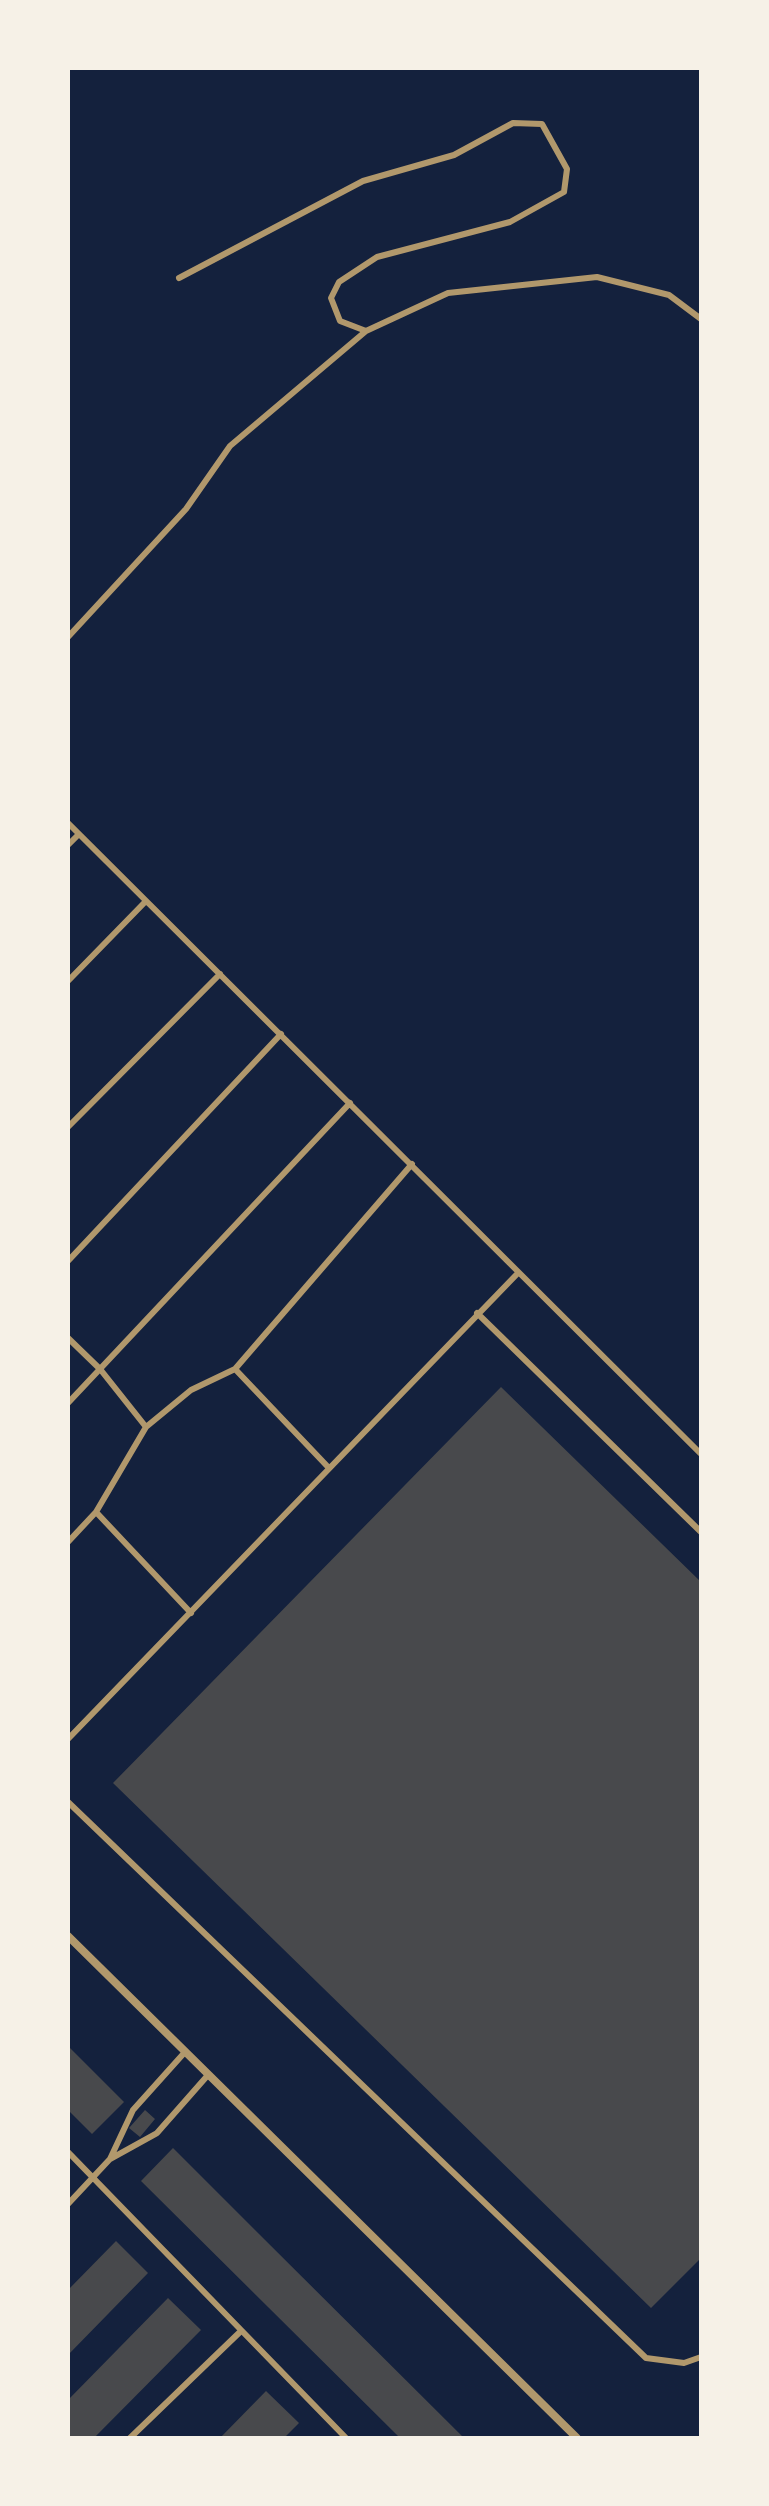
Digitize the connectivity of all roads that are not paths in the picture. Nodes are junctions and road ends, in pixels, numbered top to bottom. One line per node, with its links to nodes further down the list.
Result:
1 (179, 278): 3 (lane)
2 (701, 319): 3 (lane)
3 (366, 331): 4 (lane)
4 (68, 637)
5 (68, 823): 6 (lane)
6 (79, 834): 7 (lane); 8 (lane)
7 (68, 845)
8 (146, 901): 9 (lane); 10 (lane)
9 (220, 974): 11 (lane); 13 (lane)
10 (68, 981)
11 (281, 1034): 12 (lane); 15 (lane)
12 (350, 1103): 14 (lane); 19 (lane)
13 (68, 1127)
14 (412, 1164): 16 (lane); 20 (lane)
15 (68, 1261)
16 (518, 1273): 17 (lane); 23 (lane)
17 (477, 1313): 24 (lane); 26 (lane)
18 (68, 1338): 19 (lane)
19 (100, 1369): 21 (lane); 22 (lane)
20 (235, 1369): 22 (lane); 24 (lane)
21 (68, 1403)
22 (146, 1427): 25 (lane)
23 (701, 1454)
24 (328, 1467): 28 (lane)
25 (96, 1512): 27 (lane); 28 (lane)
26 (701, 1532)
27 (68, 1542)
28 (191, 1613): 29 (lane)
29 (68, 1739)
30 (68, 1802): 39 (lane)
31 (68, 1936): 32 (street)
32 (185, 2052): 33 (street); 35 (lane)
33 (208, 2075): 35 (lane); 42 (street)
34 (68, 2152): 36 (lane)
35 (110, 2159): 36 (lane)
36 (96, 2177): 37 (lane); 38 (lane)
37 (68, 2204)
38 (241, 2331): 40 (lane); 41 (lane)
39 (701, 2357)
40 (130, 2438)
41 (346, 2438)
42 (577, 2438)

